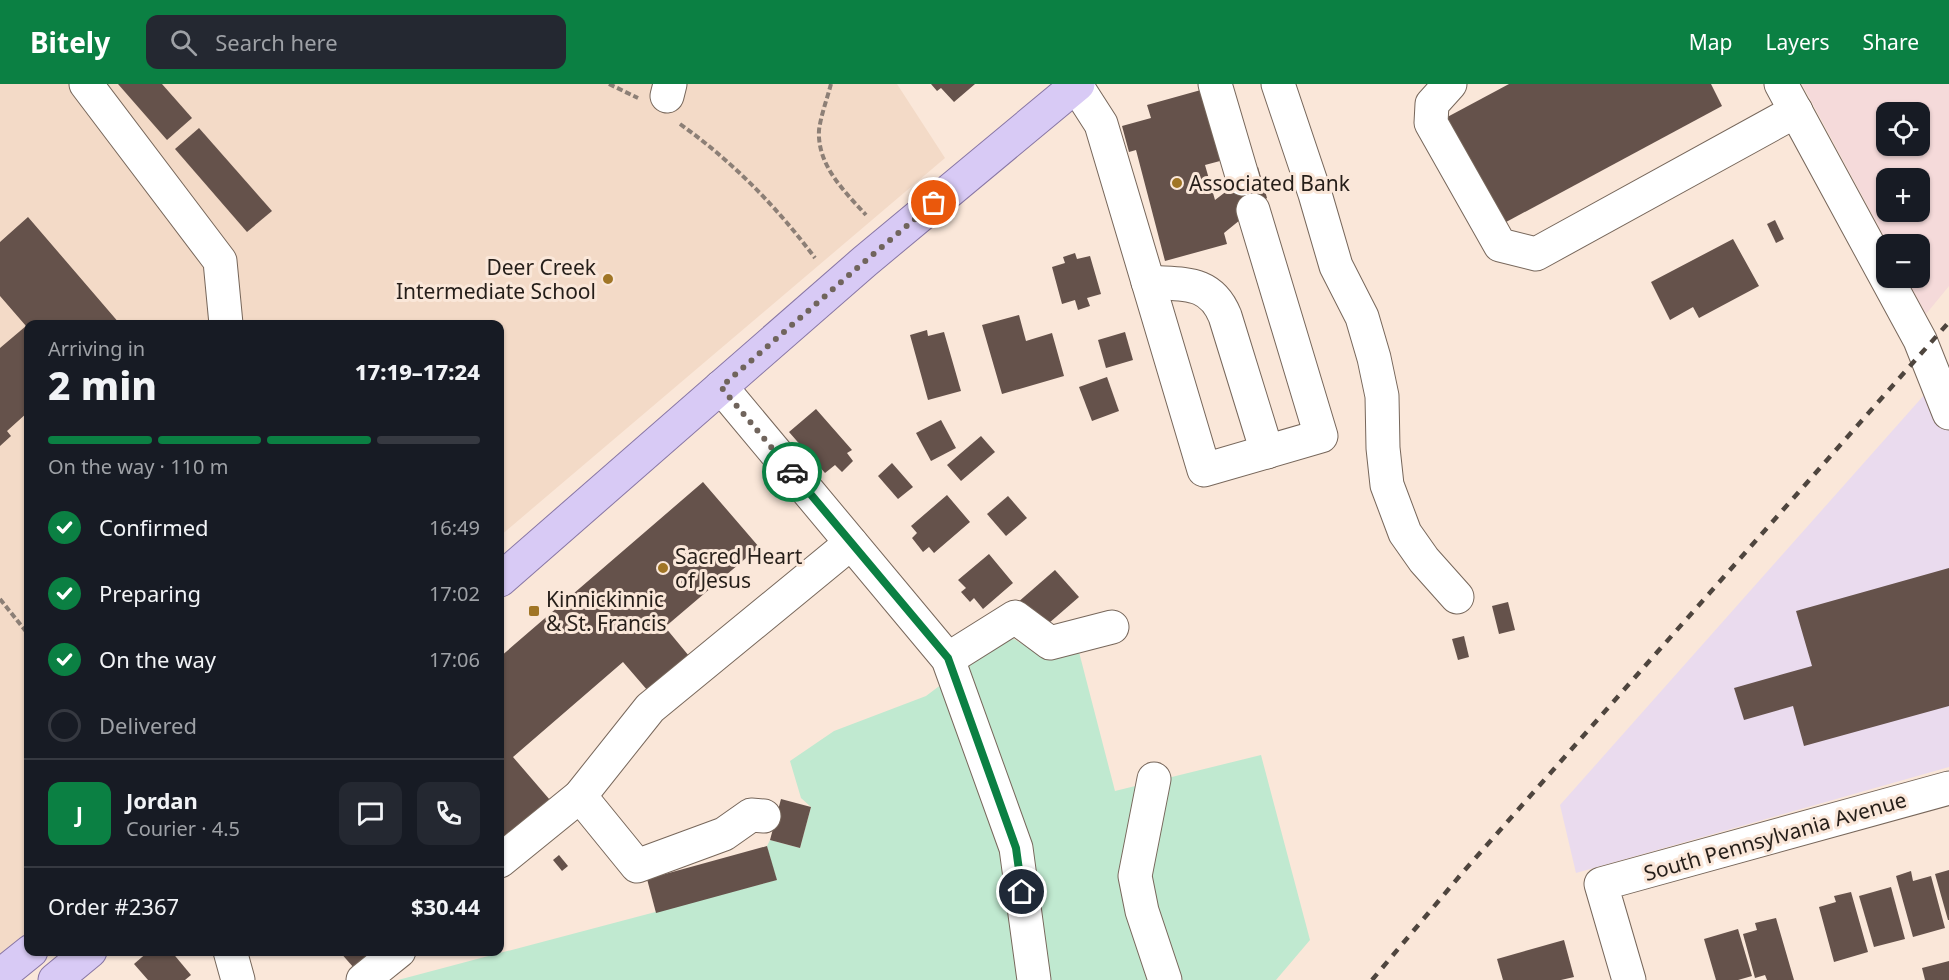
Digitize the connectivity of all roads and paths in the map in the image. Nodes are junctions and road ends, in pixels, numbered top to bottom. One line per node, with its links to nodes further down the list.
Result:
1 (86, 84): 15 (street)
2 (609, 84): 9 (path)
3 (831, 84): 12 (path)
4 (1278, 84): 21 (street)
5 (1450, 84): 8 (street)
6 (1077, 85): 14 (street); 16 (main road)
7 (1216, 88): 10 (street)
8 (1789, 98): 17 (street)
9 (664, 101): 13 (path)
10 (1244, 179)
11 (1253, 210): 18 (street)
12 (866, 215)
13 (815, 258)
14 (1148, 282): 18 (street); 18 (street)
15 (226, 320)
16 (721, 387): 19 (street); 20 (main road)
17 (1949, 413)
18 (1267, 452)
19 (851, 543): 25 (street); 28 (street)
20 (504, 577)
21 (1457, 597)
22 (0, 599): 24 (path)
23 (1112, 627): 25 (street)
24 (24, 629)
25 (948, 658): 39 (street)
26 (1154, 779): 40 (street)
27 (1949, 788): 41 (street, South Pennsylvania Avenue)
28 (580, 796): 29 (street); 30 (street)
29 (765, 816)
30 (504, 858)
31 (25, 956): 35 (main road)
32 (84, 956): 36 (main road)
33 (231, 956): 37 (street)
34 (393, 956): 38 (street)
35 (0, 976)
36 (56, 980)
37 (238, 980)
38 (363, 980)
39 (1034, 980)
40 (1165, 980)
41 (1629, 980)

